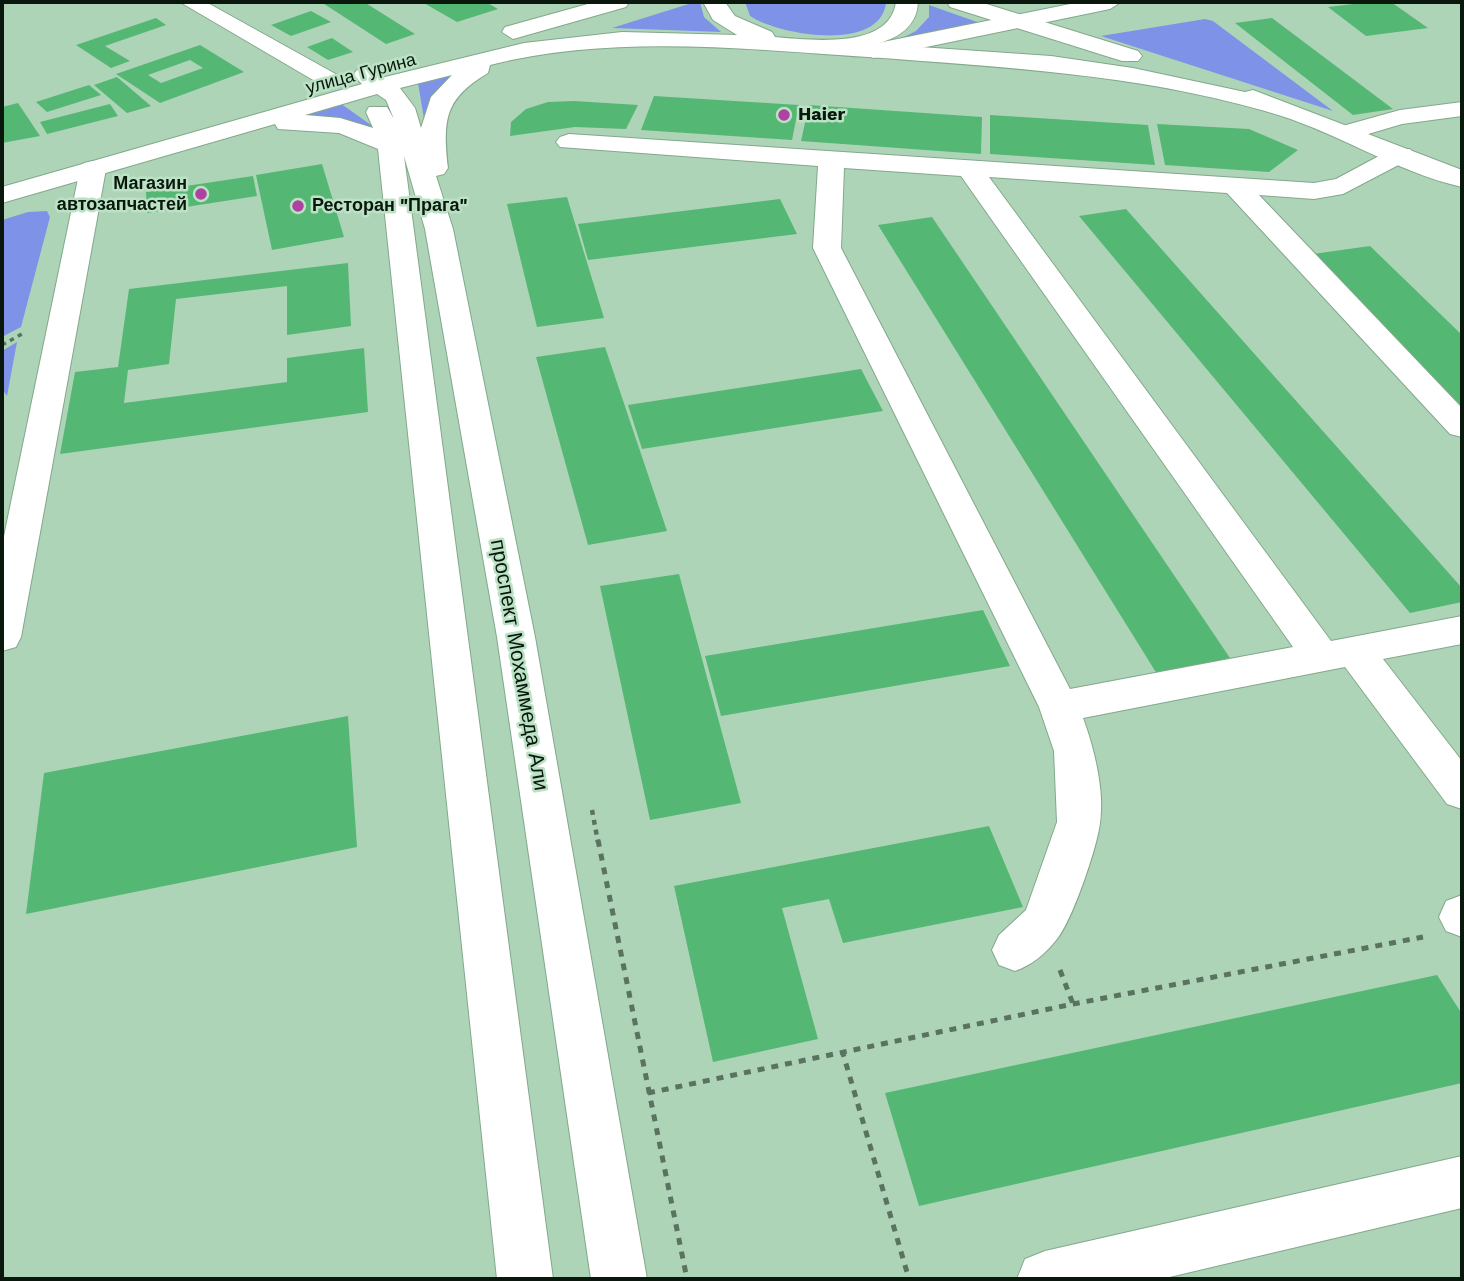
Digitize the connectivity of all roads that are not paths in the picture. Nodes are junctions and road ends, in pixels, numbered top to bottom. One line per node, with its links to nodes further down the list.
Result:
1 (191, 2): 11 (main road)
2 (618, 2): 11 (main road, улица Гурина)
3 (714, 2): 8 (main road)
4 (907, 2): 8 (main road)
5 (958, 2): 7 (main road)
6 (1110, 2): 7 (main road)
7 (1019, 20): 10 (main road); 12 (main road)
8 (809, 46): 9 (main road); 10 (main road)
9 (524, 50): 11 (main road); 26 (main road)
10 (873, 51): 12 (main road)
11 (358, 83): 14 (main road); 17 (main road); 19 (main road, улица Гурина); 26 (main road, проспект Мохаммеда Али)
12 (1278, 106): 15 (main road)
13 (1462, 109): 15 (main road)
14 (229, 129): 17 (main road); 19 (main road)
15 (1348, 132): 18 (main road)
16 (569, 142): 20 (main road)
17 (390, 145): 35 (main road)
18 (1401, 154): 23 (main road); 24 (main road)
19 (98, 157): 22 (main road); 25 (main road); 29 (main road)
20 (831, 160): 21 (main road); 31 (main road)
21 (969, 169): 24 (main road); 30 (main road)
22 (2, 173)
23 (1462, 179)
24 (1235, 186): 27 (main road)
25 (2, 195)
26 (439, 229): 36 (main road, проспект Мохаммеда Али)
27 (1462, 428)
28 (1462, 630): 30 (main road)
29 (2, 637)
30 (1338, 654): 31 (main road); 32 (main road)
31 (1059, 707): 33 (main road)
32 (1462, 792)
33 (1014, 950)
34 (1462, 1182): 37 (main road)
35 (525, 1279)
36 (619, 1279)
37 (1045, 1279)

